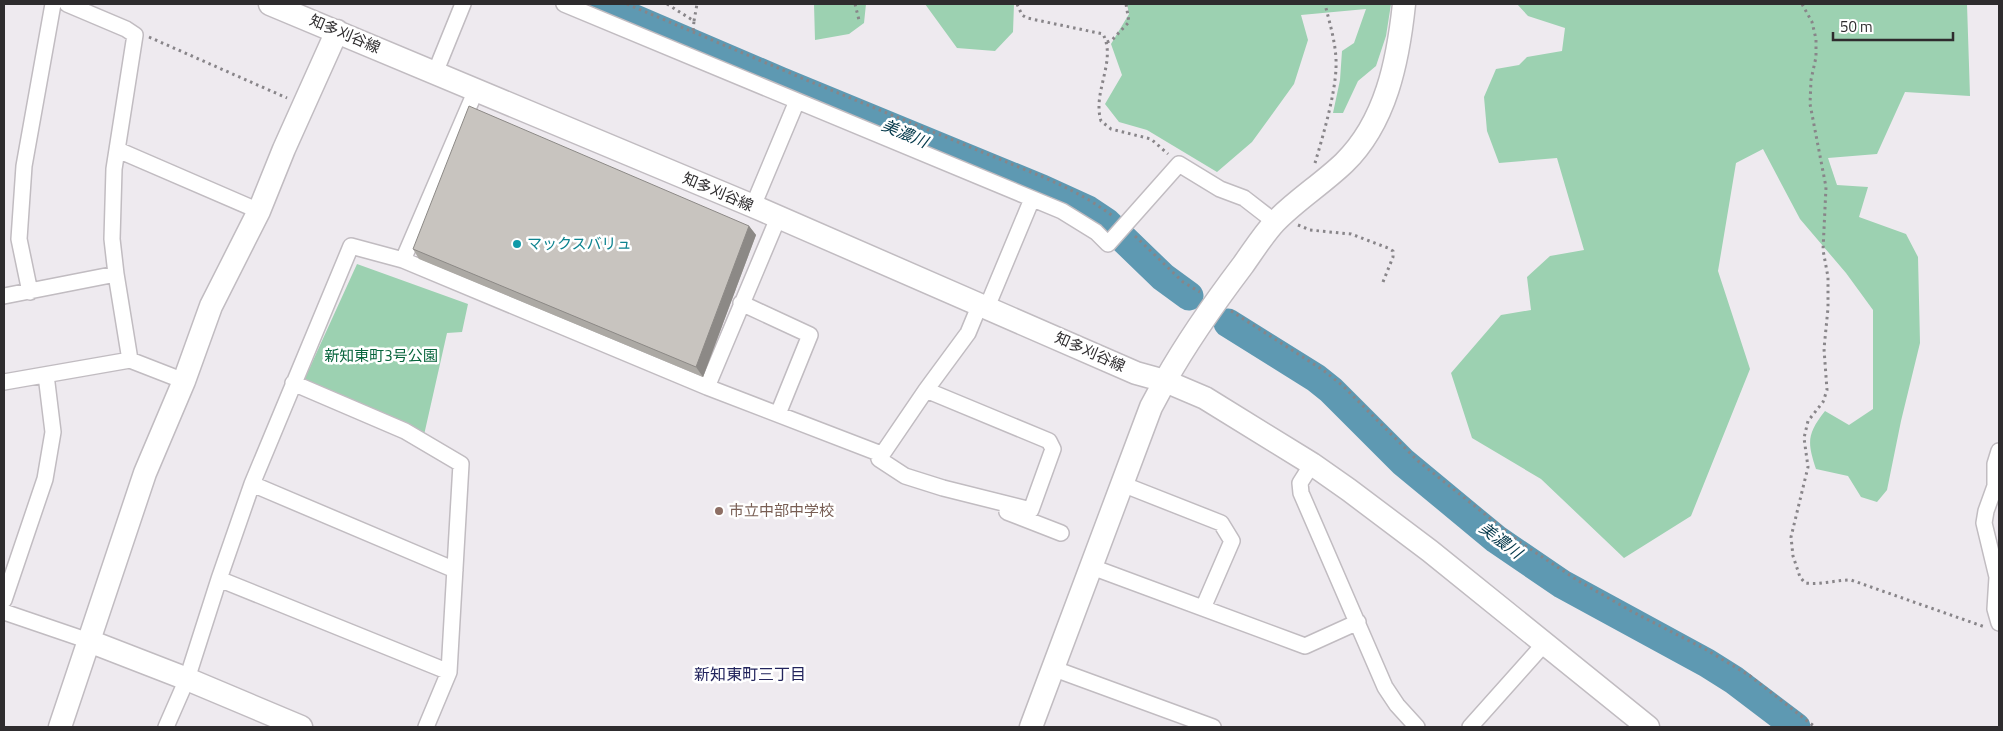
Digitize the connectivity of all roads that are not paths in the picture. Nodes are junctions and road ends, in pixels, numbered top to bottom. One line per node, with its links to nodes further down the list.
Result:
1 (53, 4): 19 (street)
2 (67, 4): 11 (street)
3 (270, 4): 7 (street, 知多刈谷線)
4 (463, 4): 8 (street)
5 (564, 4): 10 (street)
6 (1404, 4): 15 (street)
7 (337, 31): 8 (street, 知多刈谷線); 14 (street)
8 (435, 72): 9 (street, 知多刈谷線)
9 (476, 90): 13 (street, 知多刈谷線); 17 (street)
10 (797, 101): 12 (street); 13 (street)
11 (118, 150): 14 (street); 18 (street)
12 (1032, 199): 15 (street); 22 (street)
13 (752, 206): 16 (street, 知多刈谷線)
14 (259, 211): 25 (street)
15 (1281, 217): 26 (street)
16 (778, 218): 21 (street); 22 (street, 知多刈谷線)
17 (403, 260): 28 (street); 29 (street)
18 (116, 274): 19 (street); 23 (street)
19 (30, 292): 20 (street)
20 (4, 296)
21 (741, 303): 29 (street); 31 (street)
22 (984, 306): 26 (street, 知多刈谷線); 30 (street)
23 (130, 360): 24 (street); 25 (street)
24 (46, 375): 27 (street); 42 (street)
25 (184, 381): 47 (street)
26 (1165, 381): 34 (street, 知多刈谷線); 36 (street)
27 (4, 382)
28 (293, 383): 35 (street); 40 (street)
29 (707, 387): 31 (street)
30 (926, 390): 33 (street); 37 (street)
31 (778, 414): 33 (street)
32 (1999, 451): 46 (street)
33 (881, 454): 37 (street)
34 (1312, 464): 45 (street); 48 (street, 知多刈谷線)
35 (252, 484): 40 (street); 41 (street)
36 (1122, 484): 39 (street); 43 (street)
37 (1002, 504): 38 (street)
38 (1061, 533)
39 (1092, 567): 43 (street); 49 (street)
40 (455, 570): 50 (street)
41 (219, 578): 50 (street); 51 (street)
42 (4, 600)
43 (1203, 608): 45 (street)
44 (4, 612): 47 (street)
45 (1358, 622): 58 (street)
46 (1996, 625)
47 (88, 641): 51 (street); 52 (street)
48 (1544, 644): 59 (street); 60 (street, 知多刈谷線)
49 (1052, 668): 56 (street); 57 (street)
50 (449, 672): 55 (street)
51 (187, 679): 53 (street); 54 (street)
52 (60, 727)
53 (166, 727)
54 (301, 727)
55 (426, 727)
56 (1031, 727)
57 (1214, 727)
58 (1417, 727)
59 (1470, 727)
60 (1648, 727)

